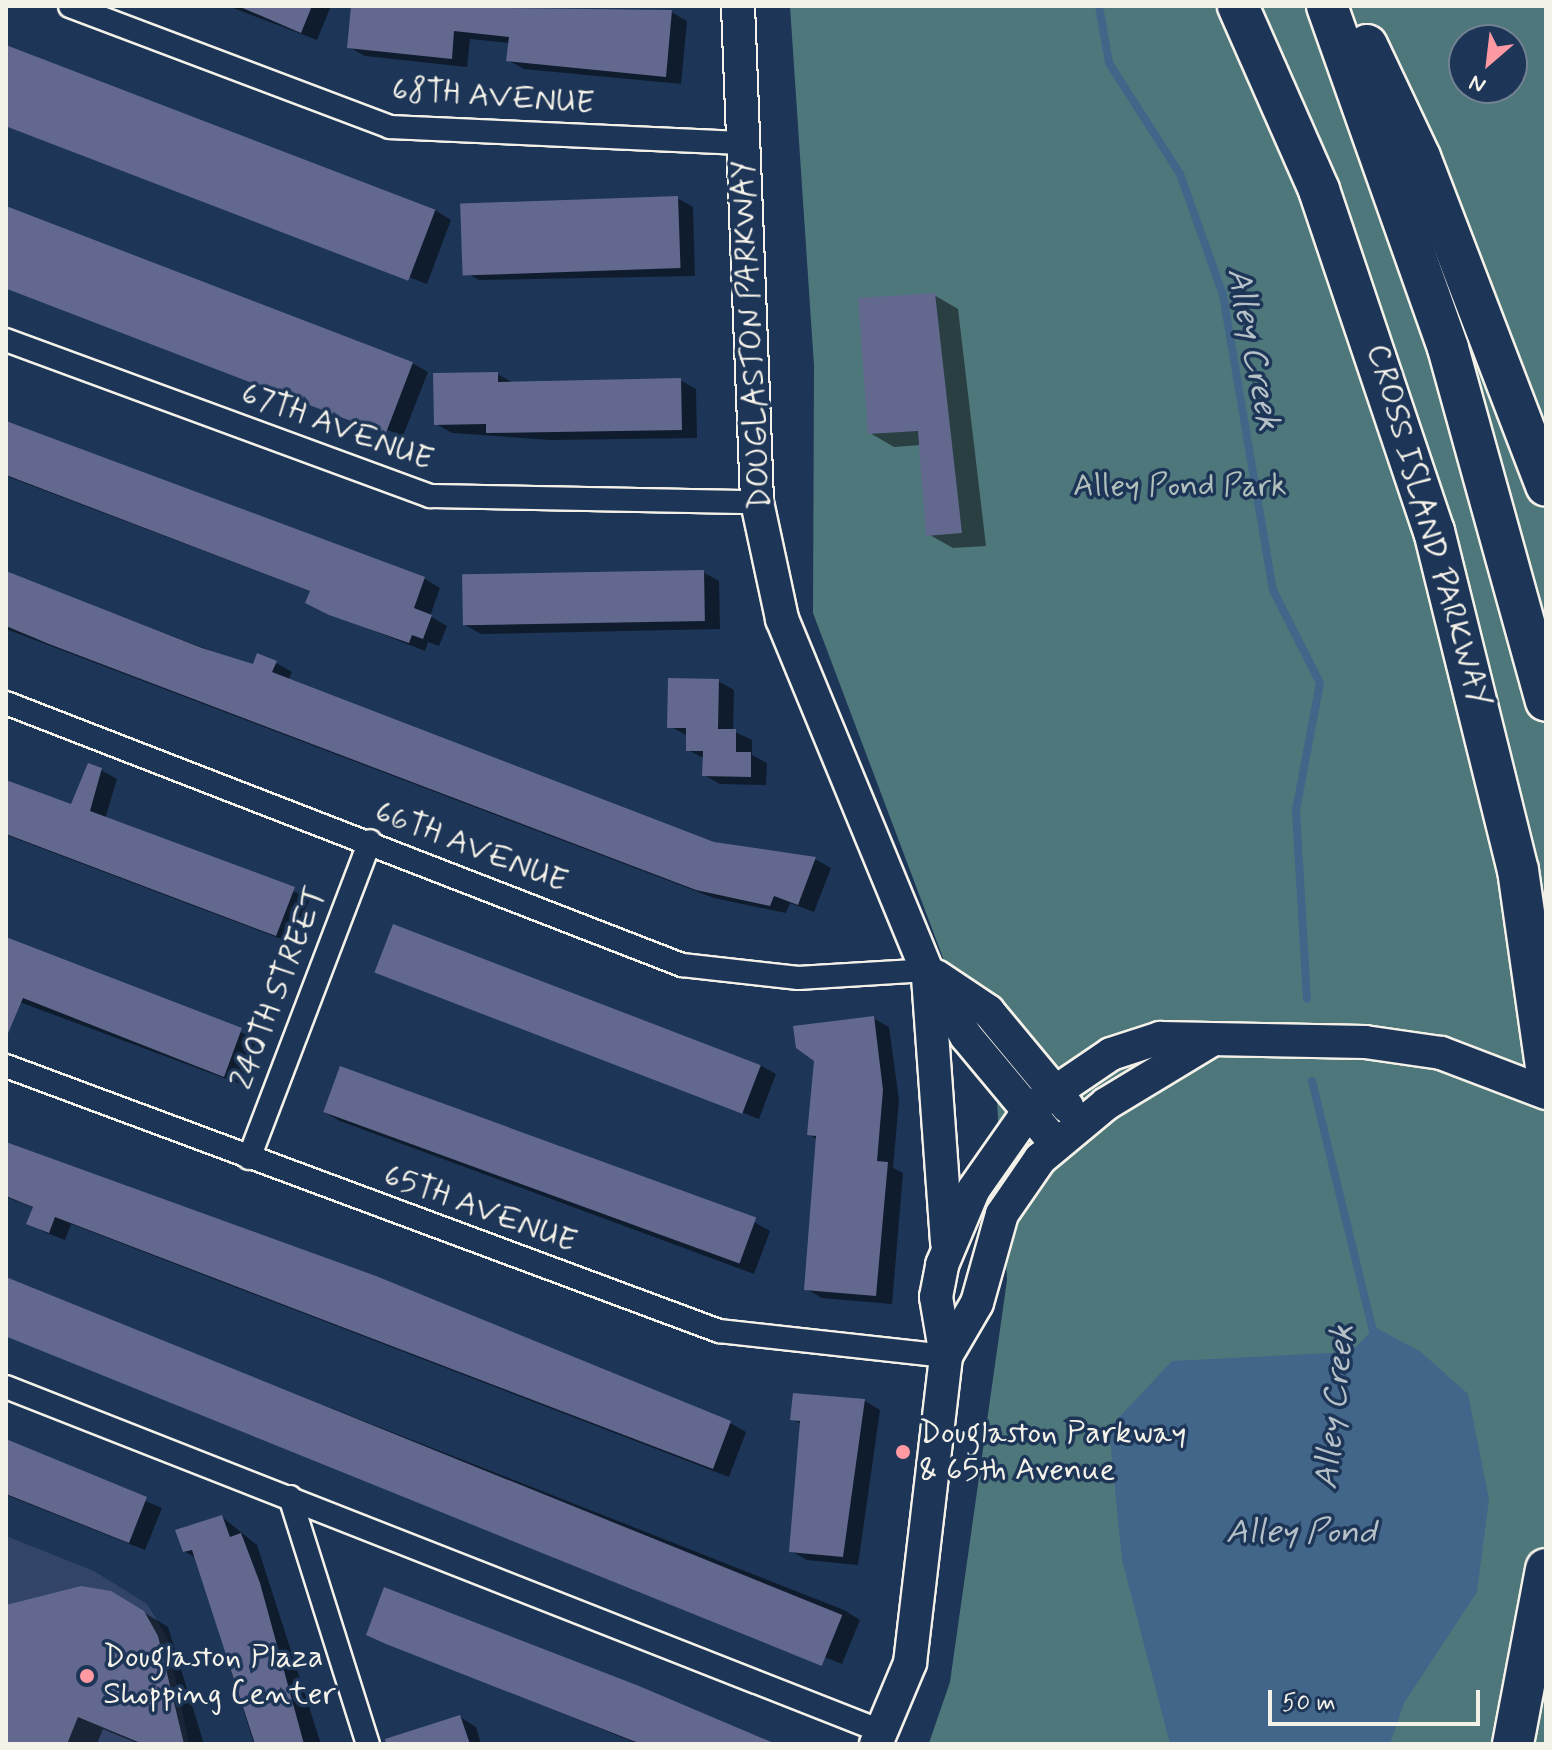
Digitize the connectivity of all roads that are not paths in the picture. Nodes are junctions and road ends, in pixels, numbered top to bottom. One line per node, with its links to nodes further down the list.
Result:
1 (70, 6): 6 (street, 68TH AVENUE)
2 (738, 6): 6 (main road, DOUGLASTON PARKWAY)
3 (1238, 6): 18 (highway, CROSS ISLAND PARKWAY)
4 (1327, 6): 12 (highway, CROSS ISLAND PARKWAY)
5 (1348, 6): 7 (highway)
6 (741, 143): 10 (main road, DOUGLASTON PARKWAY)
7 (1420, 157): 9 (highway); 11 (highway)
8 (6, 340): 10 (street, 67TH AVENUE)
9 (1546, 486)
10 (757, 502): 15 (main road, DOUGLASTON PARKWAY)
11 (1546, 521)
12 (1546, 701)
13 (6, 703): 14 (street, 66TH AVENUE)
14 (370, 841): 15 (street, 66TH AVENUE); 23 (street, 240TH STREET)
15 (927, 970): 19 (main road); 21 (main road, DOUGLASTON PARKWAY); 24 (main road, DOUGLASTON PARKWAY)
16 (1210, 1041): 19 (main road, DOUGLASTON PARKWAY); 20 (main road, DOUGLASTON PARKWAY); 22 (main road)
17 (6, 1066): 23 (street, 65TH AVENUE)
18 (1546, 1066)
19 (1056, 1090): 21 (main road, DOUGLASTON PARKWAY); 22 (main road)
20 (1546, 1093)
21 (1030, 1109): 22 (main road, DOUGLASTON PARKWAY); 24 (main road, DOUGLASTON PARKWAY)
22 (1068, 1134): 25 (main road, DOUGLASTON PARKWAY)
23 (249, 1158): 25 (street, 65TH AVENUE)
24 (948, 1249): 25 (main road, DOUGLASTON PARKWAY)
25 (946, 1356): 29 (main road, DOUGLASTON PARKWAY)
26 (6, 1387): 27 (street)
27 (290, 1497): 29 (street); 30 (street)
28 (1546, 1569): 31 (highway)
29 (880, 1738)
30 (368, 1744)
31 (1513, 1744)

